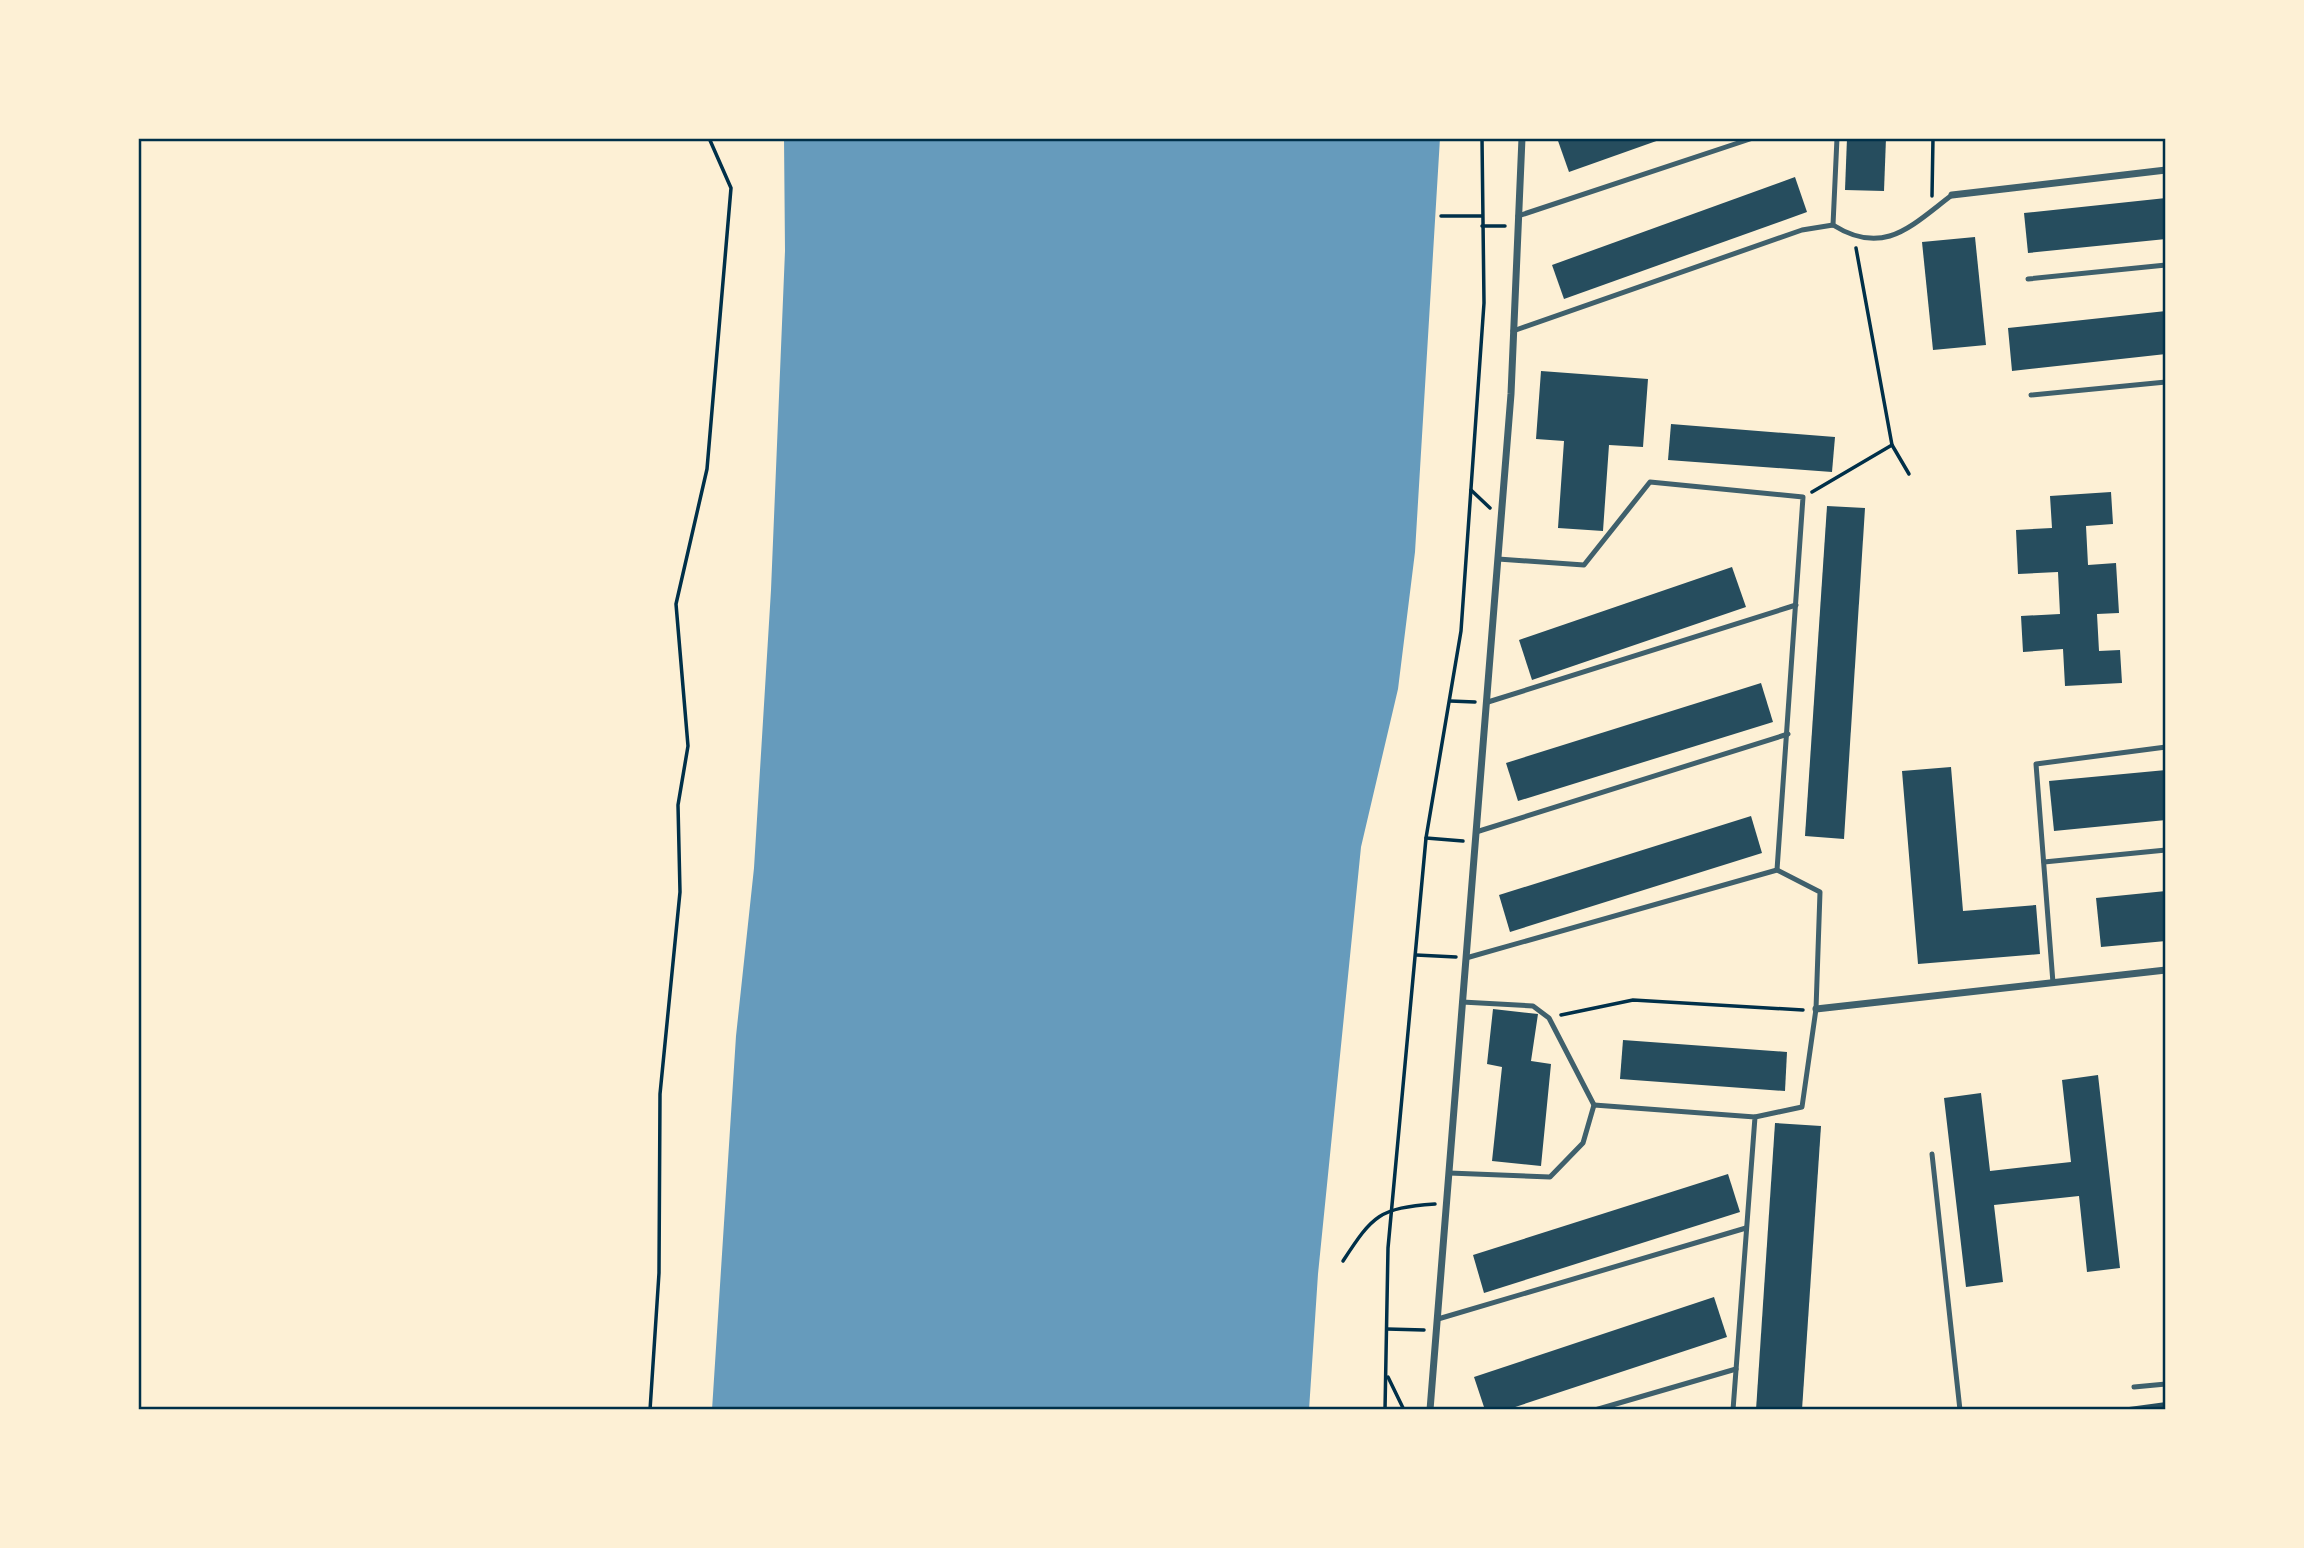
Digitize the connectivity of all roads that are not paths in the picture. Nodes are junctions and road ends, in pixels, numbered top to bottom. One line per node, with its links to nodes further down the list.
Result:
1 (1522, 138): 6 (street)
2 (1754, 138): 6 (lane)
3 (1837, 138): 7 (lane)
4 (2166, 170): 5 (street)
5 (1952, 195): 7 (lane)
6 (1518, 216): 10 (street)
7 (1833, 225): 10 (lane)
8 (2166, 265): 9 (lane)
9 (2028, 279)
10 (1513, 331): 13 (street)
11 (2166, 382): 12 (lane)
12 (2031, 395)
13 (1498, 559): 14 (lane); 15 (street)
14 (1796, 605): 15 (lane); 16 (lane)
15 (1488, 702): 18 (street)
16 (1788, 734): 18 (lane); 21 (lane)
17 (2166, 747): 20 (lane)
18 (1476, 832): 22 (street)
19 (2166, 850): 20 (lane)
20 (2044, 862): 24 (lane)
21 (1777, 870): 22 (lane); 26 (lane)
22 (1466, 958): 25 (street)
23 (2166, 970): 24 (street)
24 (2053, 983): 26 (street)
25 (1462, 1002): 27 (lane); 30 (street)
26 (1816, 1009): 28 (lane)
27 (1594, 1105): 28 (lane); 30 (lane)
28 (1755, 1117): 31 (lane)
29 (1932, 1154): 39 (lane)
30 (1449, 1173): 32 (street)
31 (1746, 1228): 32 (lane); 33 (lane)
32 (1438, 1319): 36 (street)
33 (1736, 1369): 37 (lane); 38 (lane)
34 (2166, 1384): 35 (lane)
35 (2134, 1387)
36 (1430, 1410)
37 (1595, 1410)
38 (1733, 1410)
39 (1960, 1410)

